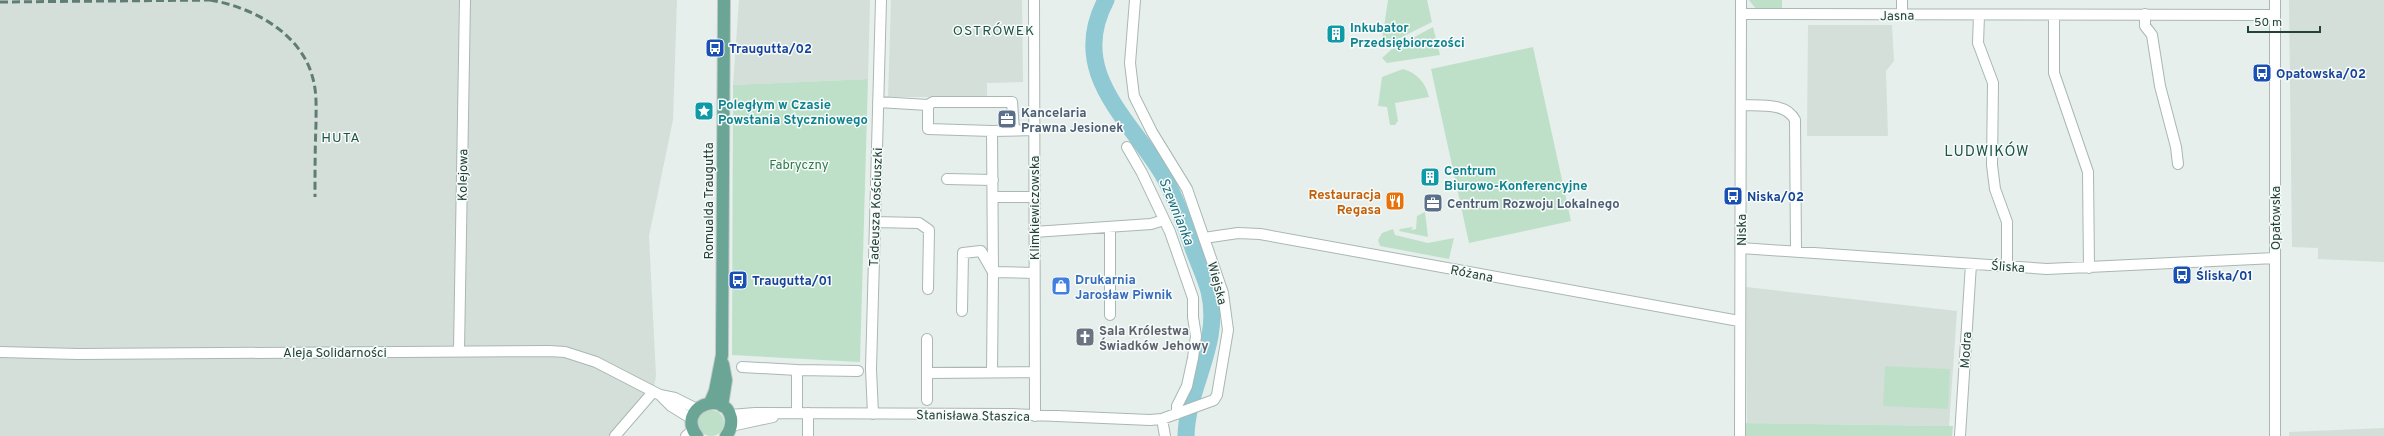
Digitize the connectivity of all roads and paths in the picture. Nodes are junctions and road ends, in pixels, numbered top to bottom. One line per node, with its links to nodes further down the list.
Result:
1 (465, 0): 45 (street, Kolejowa)
2 (724, 0): 47 (main road, Romualda Traugutta)
3 (881, 0): 15 (street, Tadeusza Kościuszki)
4 (1034, 0): 19 (street, Klimkiewiczowska)
5 (1135, 0): 31 (street, Wiejska)
6 (1741, 0): 9 (street, Niska)
7 (1902, 0): 10 (street)
8 (2275, 0): 13 (street, Opatowska)
9 (1741, 14): 10 (street, Jasna); 17 (street, Niska)
10 (1902, 14): 12 (street, Jasna)
11 (2145, 14): 13 (street, Jasna); 14 (street, Jasna); 22 (street)
12 (1979, 15): 14 (street, Jasna); 36 (street)
13 (2275, 15): 34 (street, Opatowska)
14 (2054, 16): 37 (street)
15 (878, 102): 16 (street); 28 (street, Tadeusza Kościuszki)
16 (928, 105): 18 (street); 20 (street)
17 (1741, 105): 32 (street, Niska); 33 (street)
18 (1014, 130): 19 (street); 20 (street)
19 (1034, 130): 26 (street, Klimkiewiczowska)
20 (992, 131): 24 (street)
21 (1127, 147): 27 (street)
22 (2178, 164)
23 (947, 179): 24 (street)
24 (993, 180): 25 (street)
25 (993, 197): 26 (street); 38 (street)
26 (1034, 197): 30 (street, Klimkiewiczowska)
27 (1164, 220): 29 (street); 60 (street)
28 (875, 222): 40 (street); 59 (street, Tadeusza Kościuszki)
29 (1110, 227): 30 (street); 42 (street)
30 (1034, 232): 39 (street, Klimkiewiczowska)
31 (1204, 238): 43 (street, Różana); 60 (street, Wiejska)
32 (1741, 248): 33 (street, Śliska); 43 (street, Niska)
33 (1796, 252): 35 (street, Śliska)
34 (2275, 258): 37 (street, Śliska); 70 (street, Opatowska)
35 (1971, 264): 36 (street, Śliska); 69 (street, Modra)
36 (2007, 266): 37 (street, Śliska)
37 (2089, 268)
38 (993, 272): 39 (street); 41 (street); 51 (street)
39 (1034, 273): 52 (street, Klimkiewiczowska)
40 (928, 289)
41 (962, 312)
42 (1110, 315)
43 (1739, 321): 68 (street, Niska)
44 (927, 339): 53 (street)
45 (459, 350): 46 (street, Aleja Solidarności); 54 (street, Aleja Solidarności)
46 (0, 352)
47 (722, 355): 56 (main road, Romualda Traugutta); 63 (main road, Romualda Traugutta)
48 (742, 367): 49 (street)
49 (797, 370): 50 (street); 57 (street)
50 (858, 371)
51 (992, 372): 52 (street); 53 (street)
52 (1035, 372): 61 (street, Klimkiewiczowska)
53 (927, 373): 55 (street)
54 (656, 393): 64 (street, Aleja Solidarności); 65 (street)
55 (927, 400)
56 (710, 403): 63 (main road); 64 (main road)
57 (797, 413): 58 (street, Stanisława Staszica); 63 (street, Stanisława Staszica)
58 (808, 413): 59 (street, Stanisława Staszica); 66 (street)
59 (873, 414): 61 (street, Stanisława Staszica)
60 (1177, 414): 62 (street, Wiejska)
61 (1035, 416): 62 (street, Stanisława Staszica)
62 (1162, 419): 67 (street)
63 (727, 421)
64 (693, 426)
65 (615, 436)
66 (808, 436)
67 (1165, 436)
68 (1740, 436)
69 (1960, 436)
70 (2275, 436)

